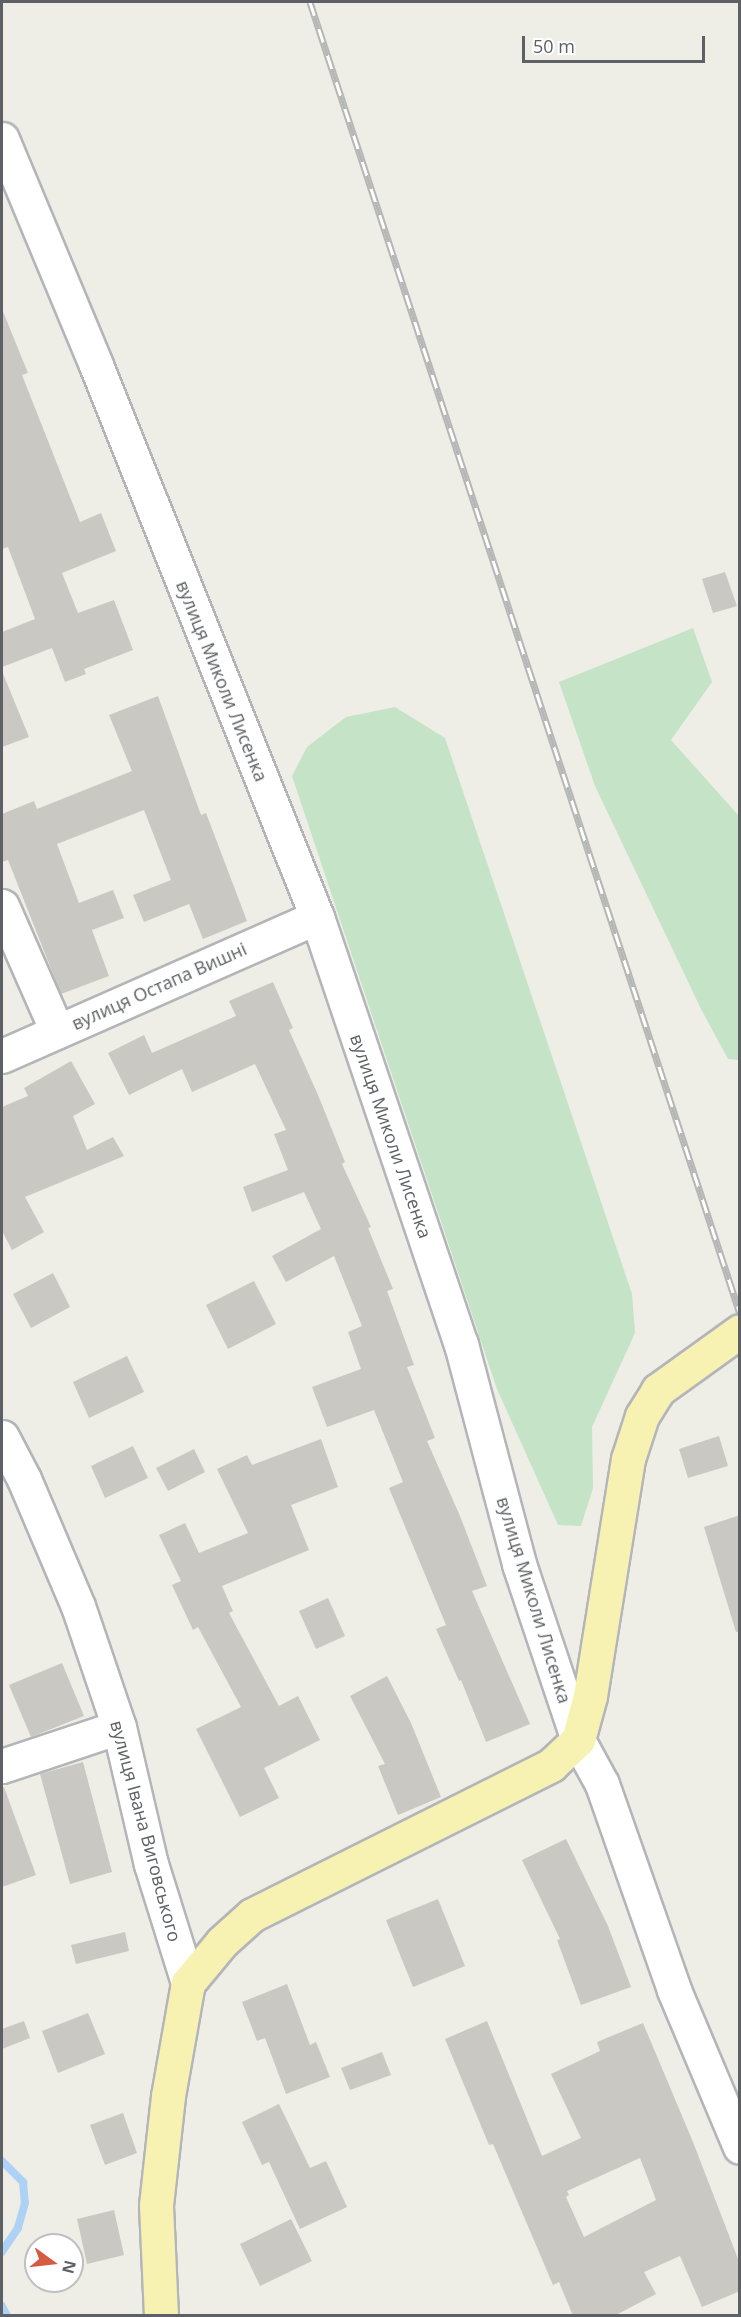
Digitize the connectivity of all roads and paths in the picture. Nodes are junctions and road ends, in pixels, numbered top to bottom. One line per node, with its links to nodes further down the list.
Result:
1 (2, 139): 3 (street, вулиця Миколи Лисенка)
2 (2, 906): 4 (street)
3 (317, 917): 4 (street, вулиця Остапа Вишні); 9 (street, вулиця Миколи Лисенка)
4 (57, 1031): 5 (street, вулиця Остапа Вишні)
5 (2, 1056)
6 (740, 1331): 9 (main road)
7 (2, 1437): 8 (street, вулиця Івана Виговського)
8 (119, 1727): 10 (street); 11 (street, вулиця Івана Виговського)
9 (578, 1740): 11 (main road); 12 (street, вулиця Миколи Лисенка)
10 (2, 1766)
11 (188, 1983): 13 (main road, вулиця Івана Виговського)
12 (740, 2147)
13 (161, 2316)

